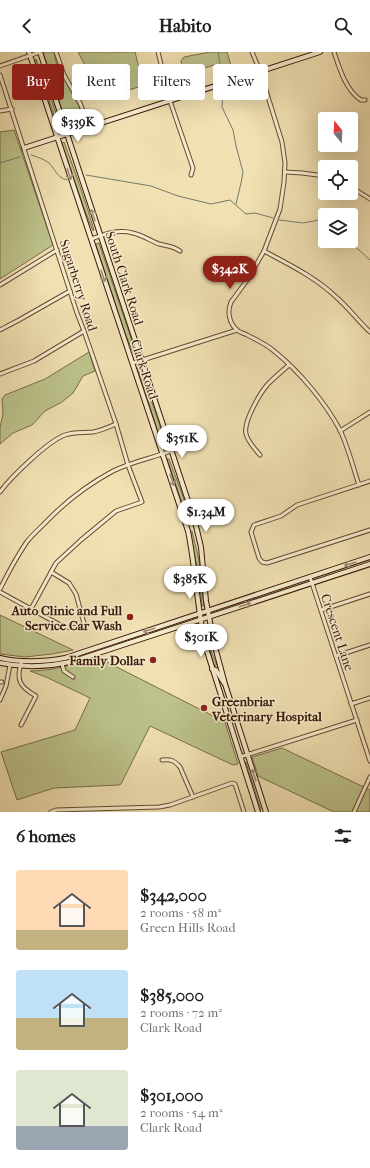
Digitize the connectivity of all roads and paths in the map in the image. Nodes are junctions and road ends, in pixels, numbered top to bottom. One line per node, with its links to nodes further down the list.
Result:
1 (40, 52): 7 (street); 19 (main road, South Clark Road)
2 (56, 52): 18 (street)
3 (158, 52): 15 (street)
4 (252, 52): 8 (street)
5 (320, 52): 10 (main road)
6 (334, 52): 14 (street)
7 (29, 54): 9 (street); 20 (main road, Clark Road)
8 (257, 64)
9 (0, 66)
10 (268, 68)
11 (0, 75): 16 (street, Sugarberry Road)
12 (213, 87): 15 (main road)
13 (268, 97): 22 (street)
14 (365, 100)
15 (170, 101): 18 (main road); 23 (street)
16 (12, 109): 17 (street); 21 (street, Sugarberry Road)
17 (0, 111)
18 (89, 127): 19 (main road)
19 (66, 134): 20 (main road); 27 (main road, South Clark Road, one-way to 19)
20 (57, 137): 21 (main road); 28 (main road, Clark Road, one-way to 28)
21 (24, 148): 29 (street, Sugarberry Road)
22 (285, 172): 24 (street); 31 (street)
23 (191, 175)
24 (318, 175)
25 (358, 191): 26 (street)
26 (370, 199)
27 (101, 236): 28 (street); 30 (street); 38 (main road, South Clark Road)
28 (91, 239): 39 (main road, Clark Road, one-way to 39)
29 (57, 250): 32 (street); 33 (street, Sugarberry Road)
30 (180, 251)
31 (264, 251): 35 (street); 37 (street)
32 (0, 285)
33 (70, 291): 34 (street); 36 (street, Sugarberry Road)
34 (0, 330)
35 (237, 330): 38 (street); 40 (street)
36 (84, 331): 41 (street); 43 (street, Sugarberry Road)
37 (370, 332)
38 (141, 360): 39 (street); 45 (main road, South Clark Road)
39 (133, 363): 46 (main road, Clark Road)
40 (290, 365): 44 (street); 47 (street)
41 (0, 374)
42 (370, 412): 44 (street)
43 (116, 424): 48 (street, Sugarberry Road); 51 (street)
44 (340, 431): 50 (street)
45 (171, 451): 46 (street); 52 (main road, South Clark Road)
46 (163, 454): 48 (street); 53 (main road, Clark Road, one-way to 53)
47 (260, 455)
48 (128, 465): 57 (street, Sugarberry Road); 61 (street)
49 (370, 481): 50 (street)
50 (359, 485): 54 (street)
51 (0, 492)
52 (195, 522): 53 (main road); 69 (main road, South Clark Road)
53 (186, 525): 70 (main road, Clark Road)
54 (370, 530)
55 (370, 557): 58 (main road, one-way to 58)
56 (370, 564): 59 (main road)
57 (51, 572): 67 (street); 67 (street)
58 (310, 577): 59 (street, Crescent Lane); 60 (main road)
59 (312, 583): 62 (main road); 68 (street, Crescent Lane)
60 (288, 584): 62 (main road); 65 (main road)
61 (0, 589)
62 (290, 590): 66 (main road)
63 (0, 592): 67 (street)
64 (370, 594): 68 (street)
65 (257, 595): 66 (main road); 69 (main road)
66 (259, 600): 71 (main road, one-way to 66)
67 (31, 610)
68 (321, 610): 76 (street, Crescent Lane)
69 (207, 611): 70 (main road); 71 (main road, South Clark Road)
70 (200, 613): 72 (main road, Clark Road); 73 (main road, one-way to 73)
71 (208, 617): 72 (main road); 85 (main road, South Clark Road)
72 (200, 619): 74 (main road); 83 (main road, Clark Road)
73 (119, 640): 74 (main road); 78 (main road)
74 (121, 645): 80 (main road)
75 (370, 646): 76 (street)
76 (336, 656): 89 (street, Crescent Lane)
77 (0, 658): 78 (main road)
78 (22, 661): 82 (street)
79 (0, 663): 81 (main road)
80 (62, 664): 82 (main road); 84 (street)
81 (10, 665): 82 (main road); 87 (street)
82 (20, 666): 92 (street)
83 (212, 670): 85 (main road); 90 (main road, Clark Road)
84 (73, 677)
85 (225, 684): 88 (main road, South Clark Road)
86 (370, 698): 89 (street)
87 (0, 700)
88 (231, 703): 90 (main road); 94 (main road, South Clark Road)
89 (351, 704): 91 (street, Crescent Lane)
90 (224, 705): 95 (main road, Clark Road)
91 (357, 720): 93 (street, Crescent Lane); 94 (street)
92 (21, 725)
93 (368, 750): 97 (street, Crescent Lane)
94 (247, 755): 95 (street); 103 (main road, South Clark Road, one-way to 94)
95 (240, 757): 102 (main road, Clark Road)
96 (162, 760): 99 (street)
97 (370, 761)
98 (370, 777): 104 (street)
99 (193, 797): 100 (street); 101 (street)
100 (51, 812)
101 (244, 812)
102 (258, 812)
103 (266, 812)
104 (354, 812)

